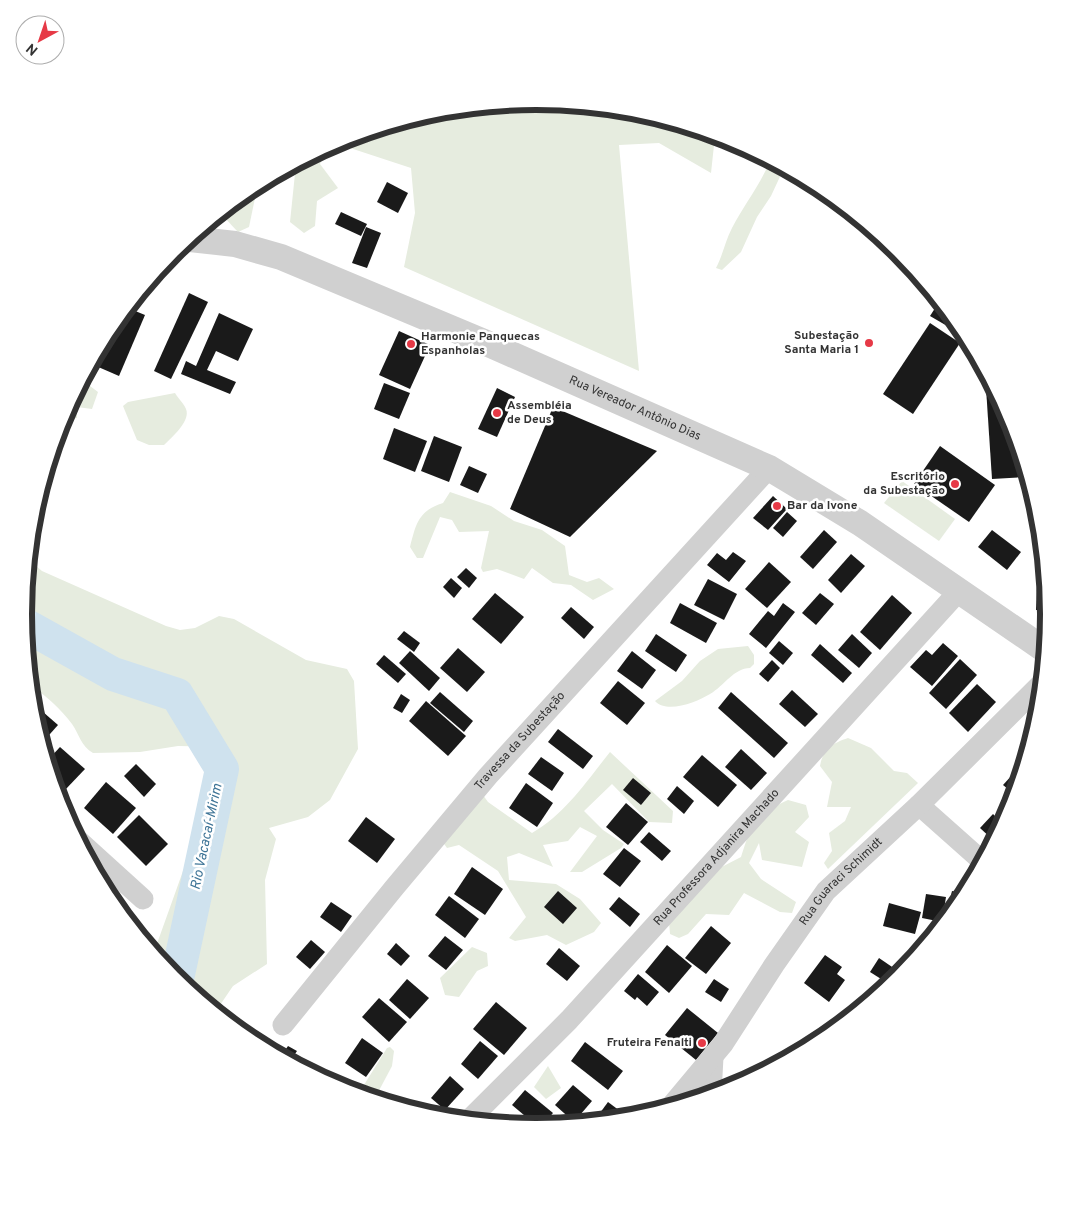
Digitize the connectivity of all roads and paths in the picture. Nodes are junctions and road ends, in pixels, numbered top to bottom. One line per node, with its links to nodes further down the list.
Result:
1 (200, 239): 2 (street, Rua Vereador Antônio Dias)
2 (770, 468): 3 (street, Rua Vereador Antônio Dias); 10 (street, Travessa da Subestação)
3 (959, 591): 4 (street, Rua Vereador Antônio Dias); 14 (street, Rua Professora Adjanira Machado)
4 (1038, 645)
5 (1033, 692): 6 (street, Rua Guaraci Schimidt)
6 (919, 804): 8 (street); 11 (street, Rua Guaraci Schimidt)
7 (94, 854): 9 (street)
8 (977, 857)
9 (142, 899)
10 (283, 1026)
11 (713, 1057): 12 (street); 13 (street, Rua Guaraci Schimidt)
12 (711, 1086)
13 (680, 1096)
14 (475, 1113)

